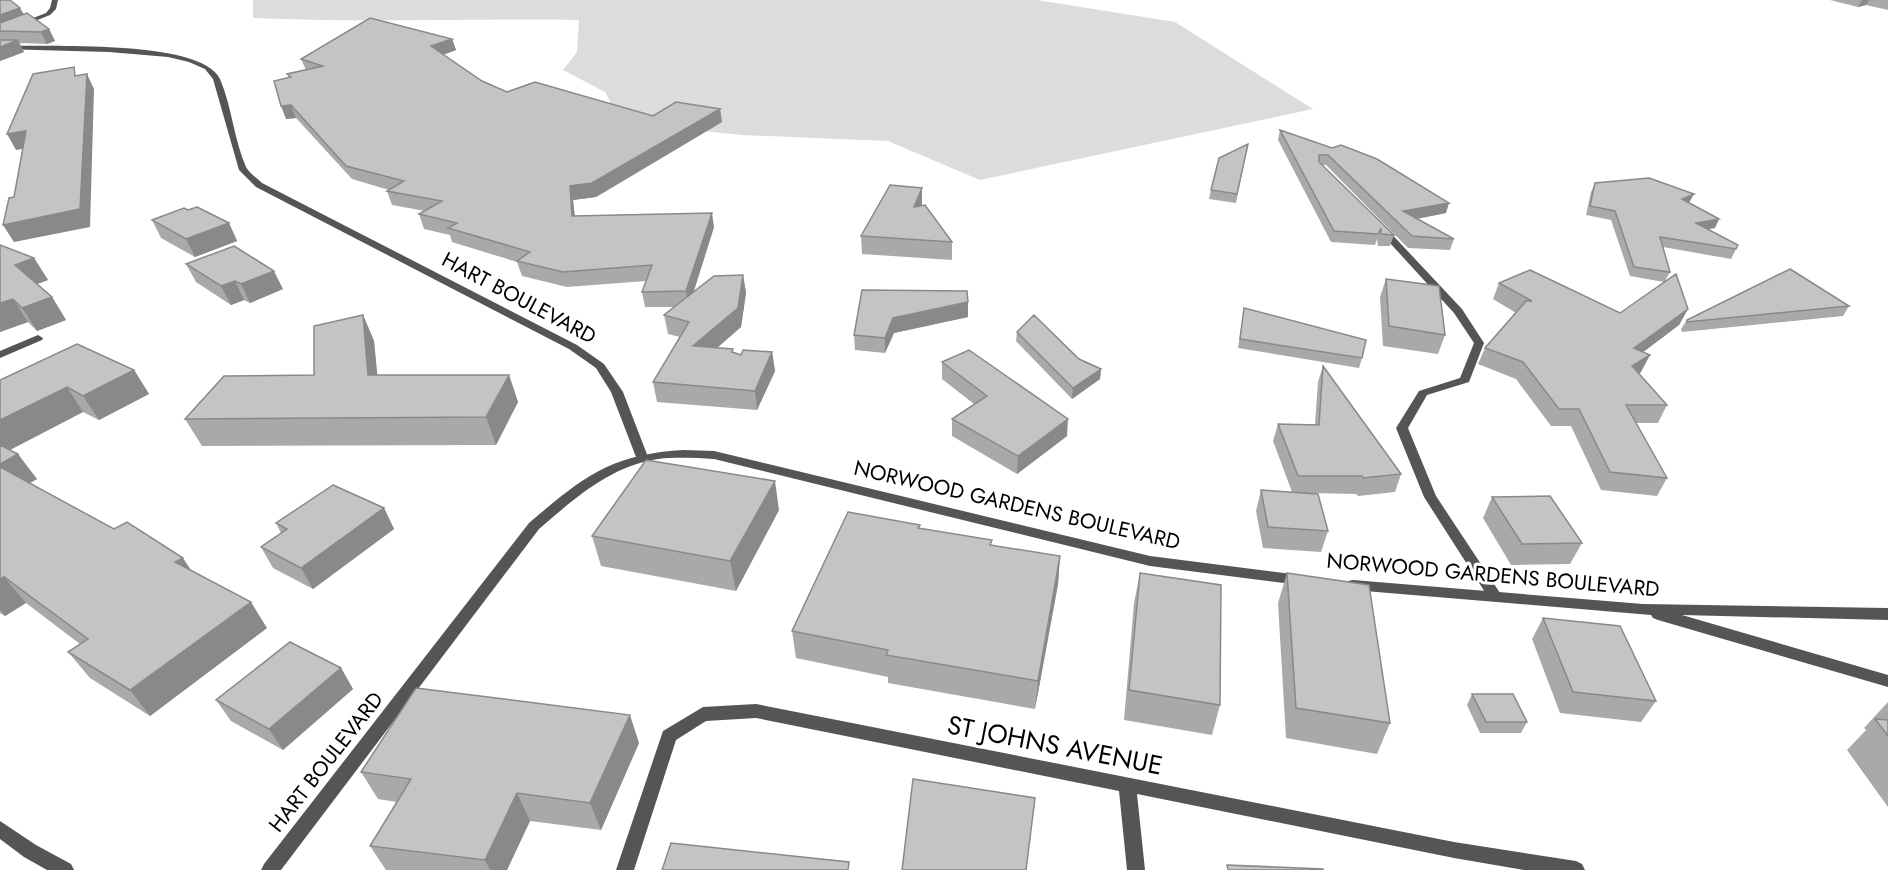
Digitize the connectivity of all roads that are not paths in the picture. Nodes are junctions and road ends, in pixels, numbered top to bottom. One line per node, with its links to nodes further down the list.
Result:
1 (55, 0): 2 (street)
2 (0, 33)
3 (0, 47): 7 (street, HART BOULEVARD)
4 (1373, 221): 10 (street)
5 (38, 338): 6 (street)
6 (0, 355)
7 (642, 457): 8 (street, NORWOOD GARDENS BOULEVARD); 17 (street, HART BOULEVARD)
8 (1318, 582)
9 (1341, 584): 10 (street, NORWOOD GARDENS BOULEVARD)
10 (1495, 596): 11 (street, NORWOOD GARDENS BOULEVARD)
11 (1643, 609): 12 (street, NORWOOD GARDENS BOULEVARD); 13 (street)
12 (1888, 614)
13 (1888, 681)
14 (1127, 785): 18 (street, ST JOHNS AVENUE); 19 (street); 20 (street, ST JOHNS AVENUE)
15 (0, 829): 16 (street)
16 (65, 870)
17 (270, 870)
18 (626, 870)
19 (1136, 870)
20 (1576, 870)

